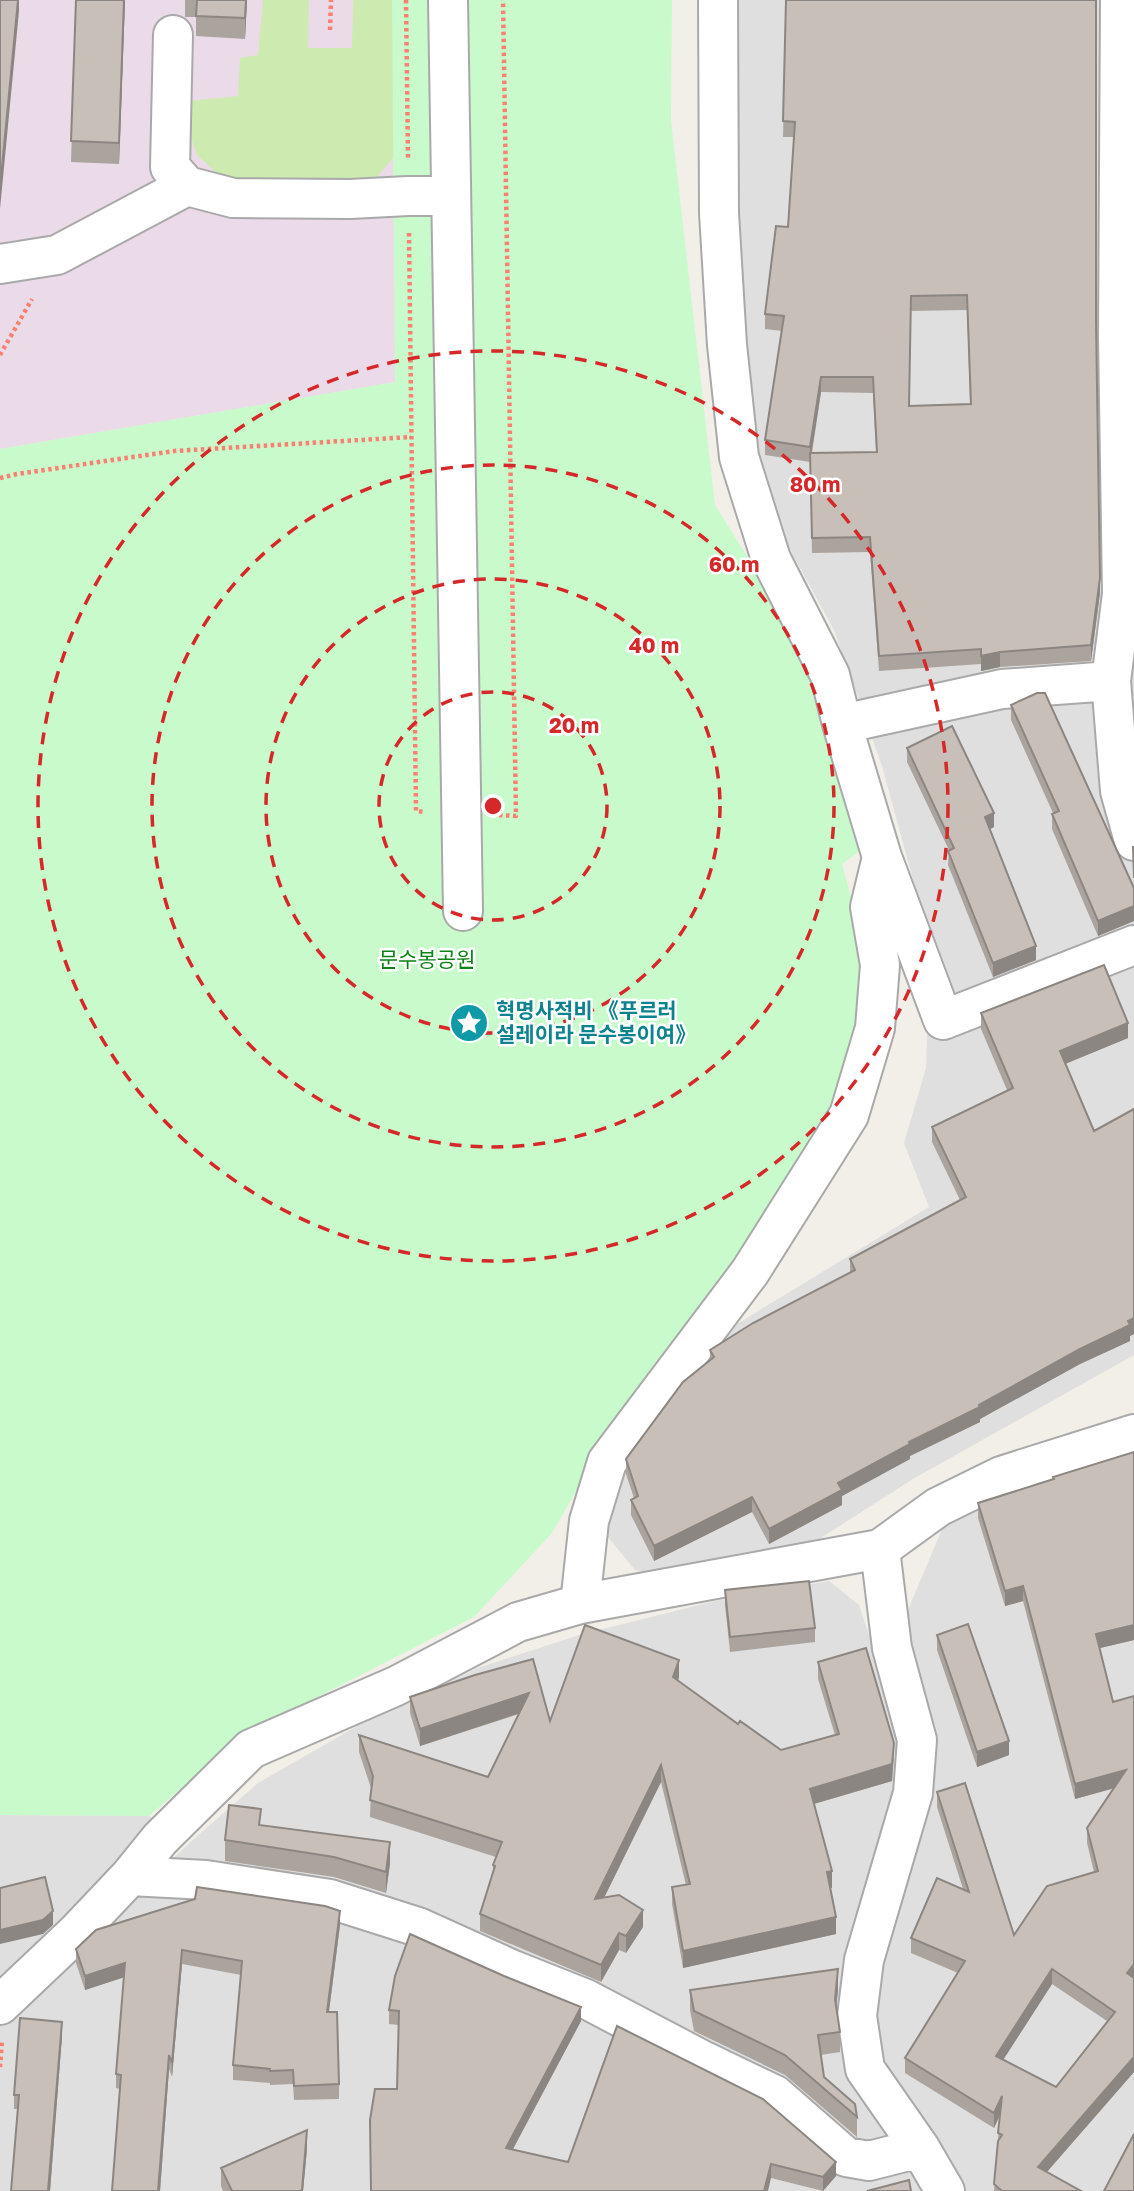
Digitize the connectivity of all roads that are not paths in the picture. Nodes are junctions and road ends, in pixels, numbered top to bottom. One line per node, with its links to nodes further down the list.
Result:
1 (448, 0): 6 (street)
2 (718, 0): 9 (street)
3 (1119, 0): 8 (street)
4 (173, 35): 5 (street)
5 (187, 187): 6 (street); 7 (street)
6 (451, 196): 12 (street)
7 (0, 264)
8 (1111, 681): 9 (street); 10 (street)
9 (842, 724): 11 (street)
10 (1134, 841)
11 (882, 857): 13 (street); 16 (street)
12 (463, 911)
13 (1134, 945)
14 (1134, 1433): 15 (street)
15 (880, 1549): 16 (street); 19 (street)
16 (580, 1604): 17 (street)
17 (130, 1876): 18 (street); 19 (street)
18 (0, 2005)
19 (920, 2148): 20 (street)
20 (945, 2191)

